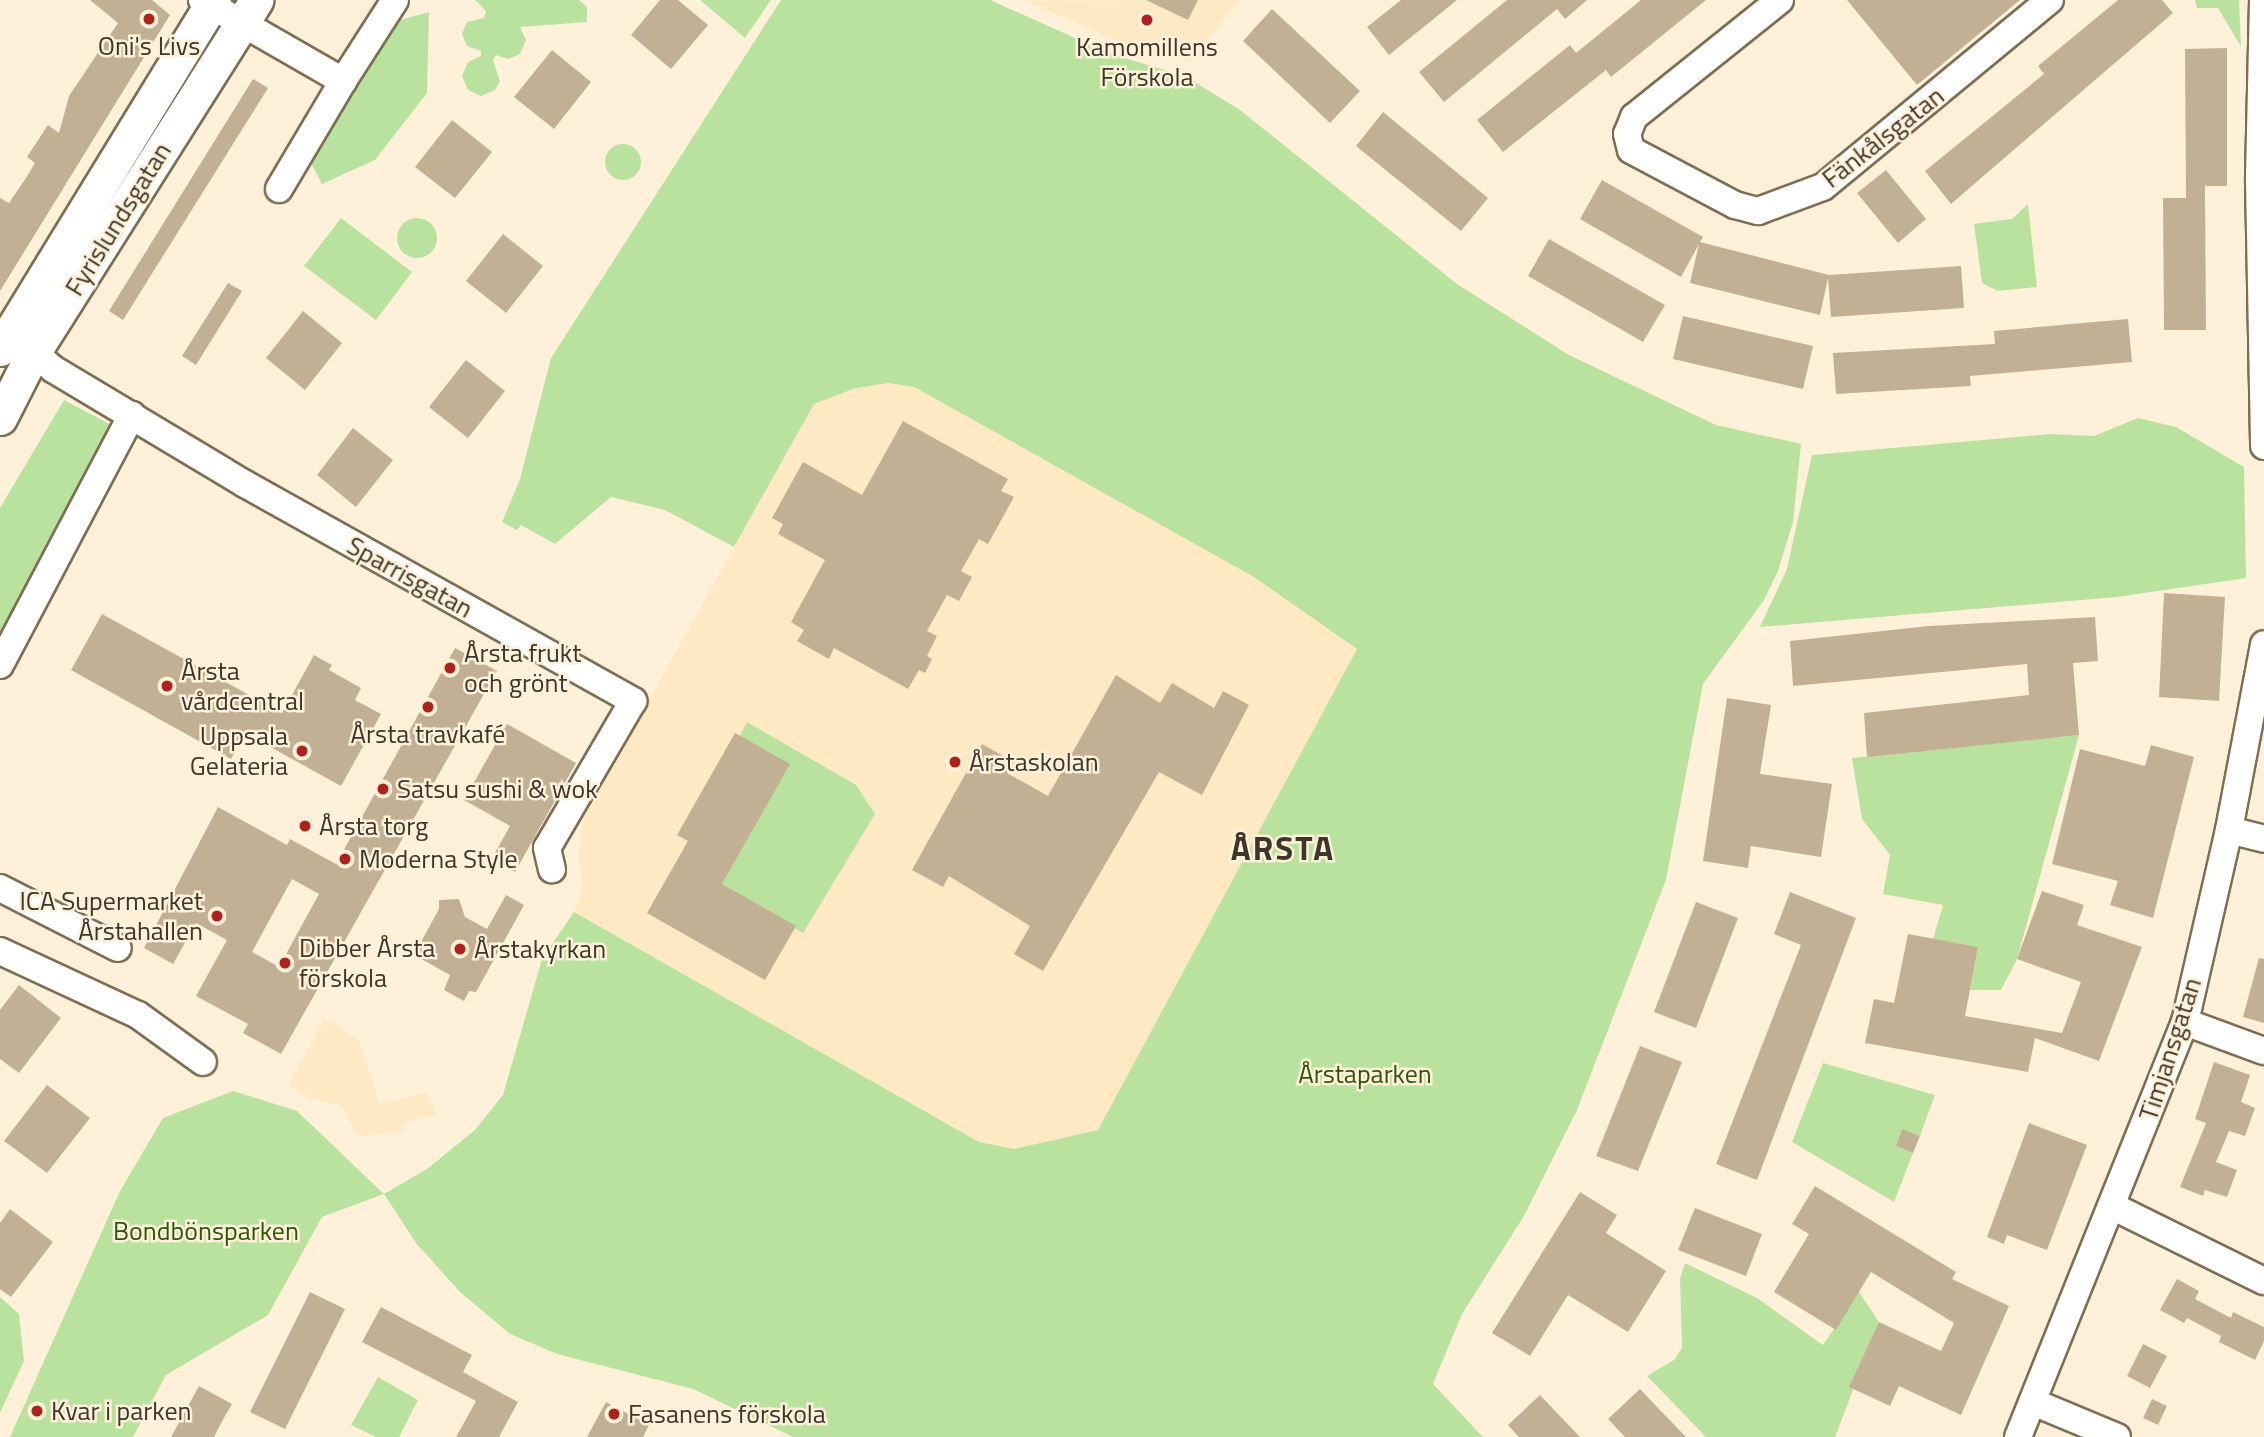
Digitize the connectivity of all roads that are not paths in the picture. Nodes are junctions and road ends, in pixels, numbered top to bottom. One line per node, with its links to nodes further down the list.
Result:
1 (395, 0): 7 (street)
2 (1780, 0): 3 (street, Fänkålsgatan)
3 (2050, 0)
4 (2263, 0): 8 (street)
5 (209, 2): 6 (street); 10 (main road, Fyrislundsgatan)
6 (249, 12): 7 (street); 11 (main road, Fyrislundsgatan)
7 (343, 81): 9 (street)
8 (2262, 181): 14 (street)
9 (279, 189)
10 (3, 334): 11 (street, Sparrisgatan)
11 (32, 355): 12 (street, Sparrisgatan); 13 (main road, Fyrislundsgatan)
12 (132, 415): 16 (street); 19 (street, Sparrisgatan)
13 (0, 418)
14 (2264, 446)
15 (2264, 644): 17 (street, Timjansgatan)
16 (0, 664)
17 (2229, 830): 18 (street); 23 (street, Timjansgatan)
18 (2264, 839)
19 (552, 869)
20 (0, 888): 21 (street)
21 (118, 948)
22 (0, 951): 25 (street)
23 (2185, 1022): 24 (street); 26 (street, Timjansgatan)
24 (2264, 1051)
25 (203, 1062)
26 (2114, 1207): 27 (street); 28 (street, Timjansgatan)
27 (2264, 1281)
28 (2033, 1402): 29 (street, Timjansgatan); 30 (street)
29 (2018, 1437)
30 (2117, 1437)

